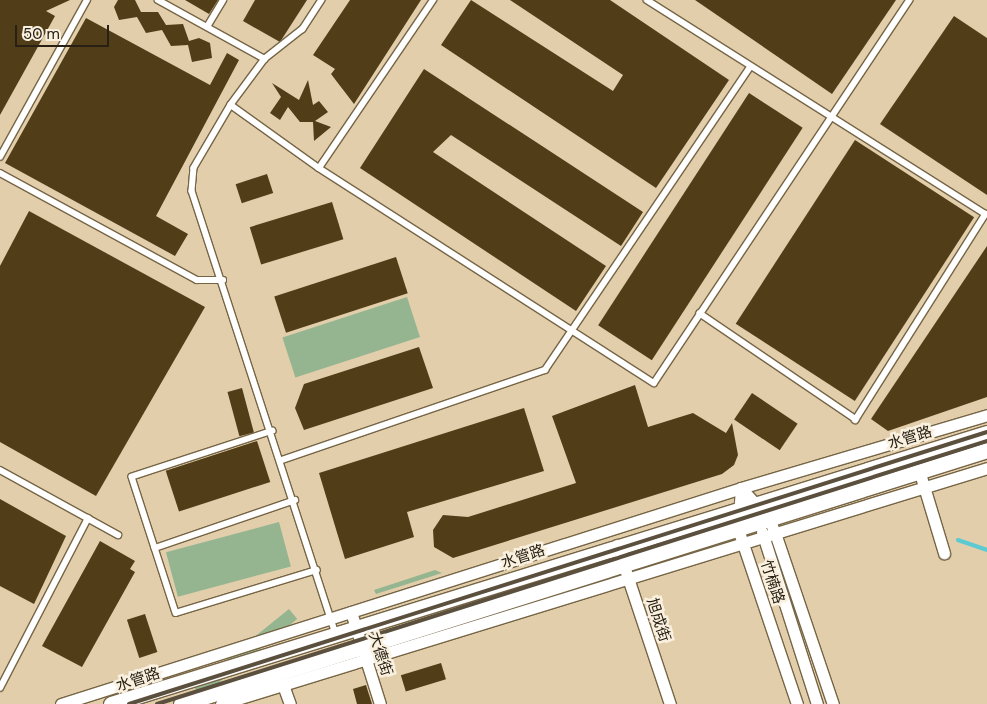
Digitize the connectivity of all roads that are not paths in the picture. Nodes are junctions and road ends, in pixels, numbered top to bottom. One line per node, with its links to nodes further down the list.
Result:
1 (87, 0): 13 (lane)
2 (158, 0): 8 (lane)
3 (223, 0): 8 (lane)
4 (322, 0): 9 (lane)
5 (433, 0): 14 (lane)
6 (648, 0): 10 (lane)
7 (909, 0): 12 (lane)
8 (207, 27): 9 (lane)
9 (265, 59): 11 (lane)
10 (750, 67): 12 (lane); 18 (lane)
11 (231, 105): 14 (lane); 16 (lane)
12 (830, 118): 17 (lane); 17 (lane)
13 (0, 157)
14 (319, 168): 18 (lane)
15 (0, 173): 16 (lane)
16 (223, 280): 20 (lane)
17 (700, 314): 18 (lane)
18 (574, 332): 23 (lane)
19 (987, 415): 27 (street, 水管路)
20 (273, 431): 23 (lane); 39 (lane)
21 (987, 433): 30 (street, 水管路)
22 (987, 450): 26 (street)
23 (282, 460): 29 (lane)
24 (987, 468): 28 (street)
25 (0, 470): 31 (lane)
26 (919, 470): 28 (street); 32 (street)
27 (741, 488): 30 (street, 竹楠路); 44 (street, 水管路)
28 (923, 488): 34 (street); 40 (street)
29 (295, 500): 39 (lane); 42 (lane)
30 (747, 506): 32 (street, 竹楠路); 33 (street, 竹楠路); 38 (street, 水管路)
31 (88, 518): 35 (lane); 50 (lane)
32 (763, 520): 33 (street); 34 (street, 竹楠路); 36 (street, 竹楠路)
33 (738, 529): 37 (street, 竹楠路); 41 (street)
34 (775, 533): 36 (street); 60 (street, 竹楠路)
35 (118, 535)
36 (764, 537): 37 (street); 59 (street, 竹楠路)
37 (744, 543): 43 (street); 58 (street, 竹楠路)
38 (617, 545): 41 (street, 旭成街); 46 (street, 水管路)
39 (155, 548): 42 (lane)
40 (944, 552)
41 (624, 562): 43 (street, 旭成街); 48 (street)
42 (317, 570): 45 (lane)
43 (629, 579): 48 (street); 57 (street, 旭成街)
44 (351, 612): 45 (street, 水管路); 46 (street, 大德街)
45 (332, 618): 47 (lane); 51 (street, 水管路)
46 (356, 628): 47 (street, 水管路); 48 (street, 大德街)
47 (336, 634): 52 (street, 水管路)
48 (363, 652): 49 (street); 53 (street); 56 (street, 大德街)
49 (283, 684): 54 (street); 55 (street)
50 (0, 688)
51 (61, 704)
52 (111, 704)
53 (181, 704)
54 (221, 704)
55 (290, 704)
56 (380, 704)
57 (670, 704)
58 (796, 704)
59 (817, 704)
60 (833, 704)

